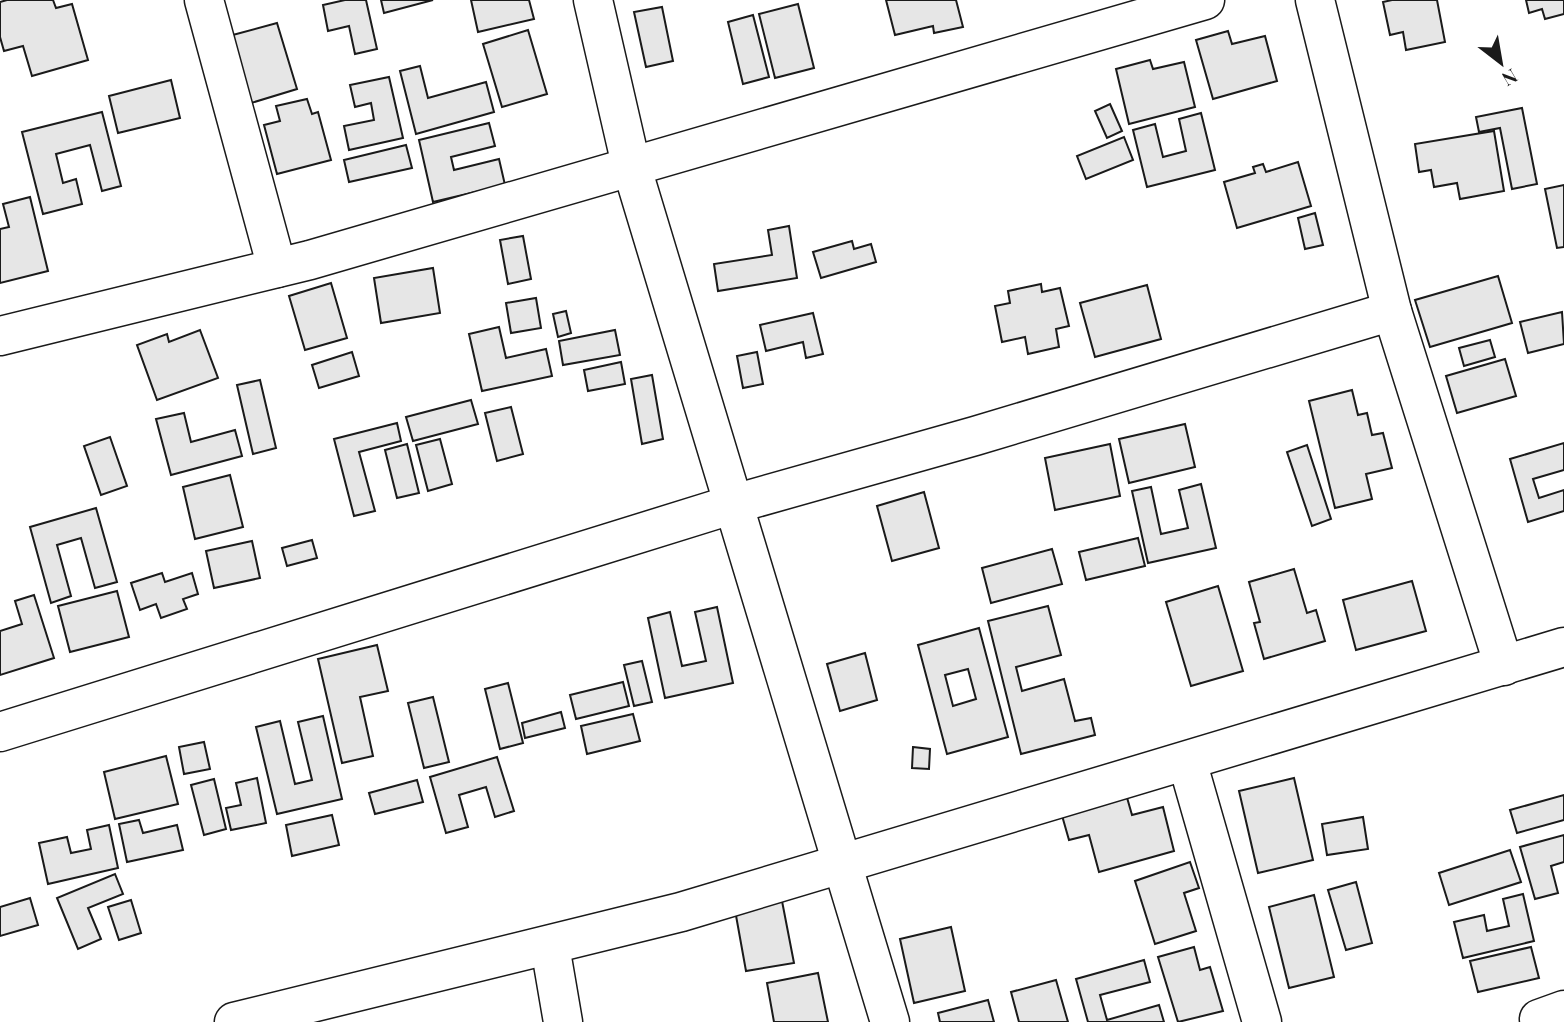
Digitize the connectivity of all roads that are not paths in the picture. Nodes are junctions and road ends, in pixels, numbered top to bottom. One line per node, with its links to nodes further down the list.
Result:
1 (204, 0): 6 (street)
2 (593, 0): 5 (street)
3 (1205, 0): 5 (street)
4 (1315, 0): 7 (street)
5 (631, 165): 6 (street); 9 (street)
6 (277, 268): 8 (street)
7 (1392, 311): 9 (street); 11 (street)
8 (0, 336)
9 (734, 504): 12 (street); 14 (street)
10 (1564, 647): 11 (street)
11 (1504, 666): 13 (street)
12 (0, 732)
13 (1187, 761): 14 (street); 19 (street)
14 (844, 863): 15 (street); 18 (street)
15 (550, 946): 16 (street); 17 (street)
16 (234, 1022)
17 (564, 1022)
18 (890, 1022)
19 (1262, 1022)

